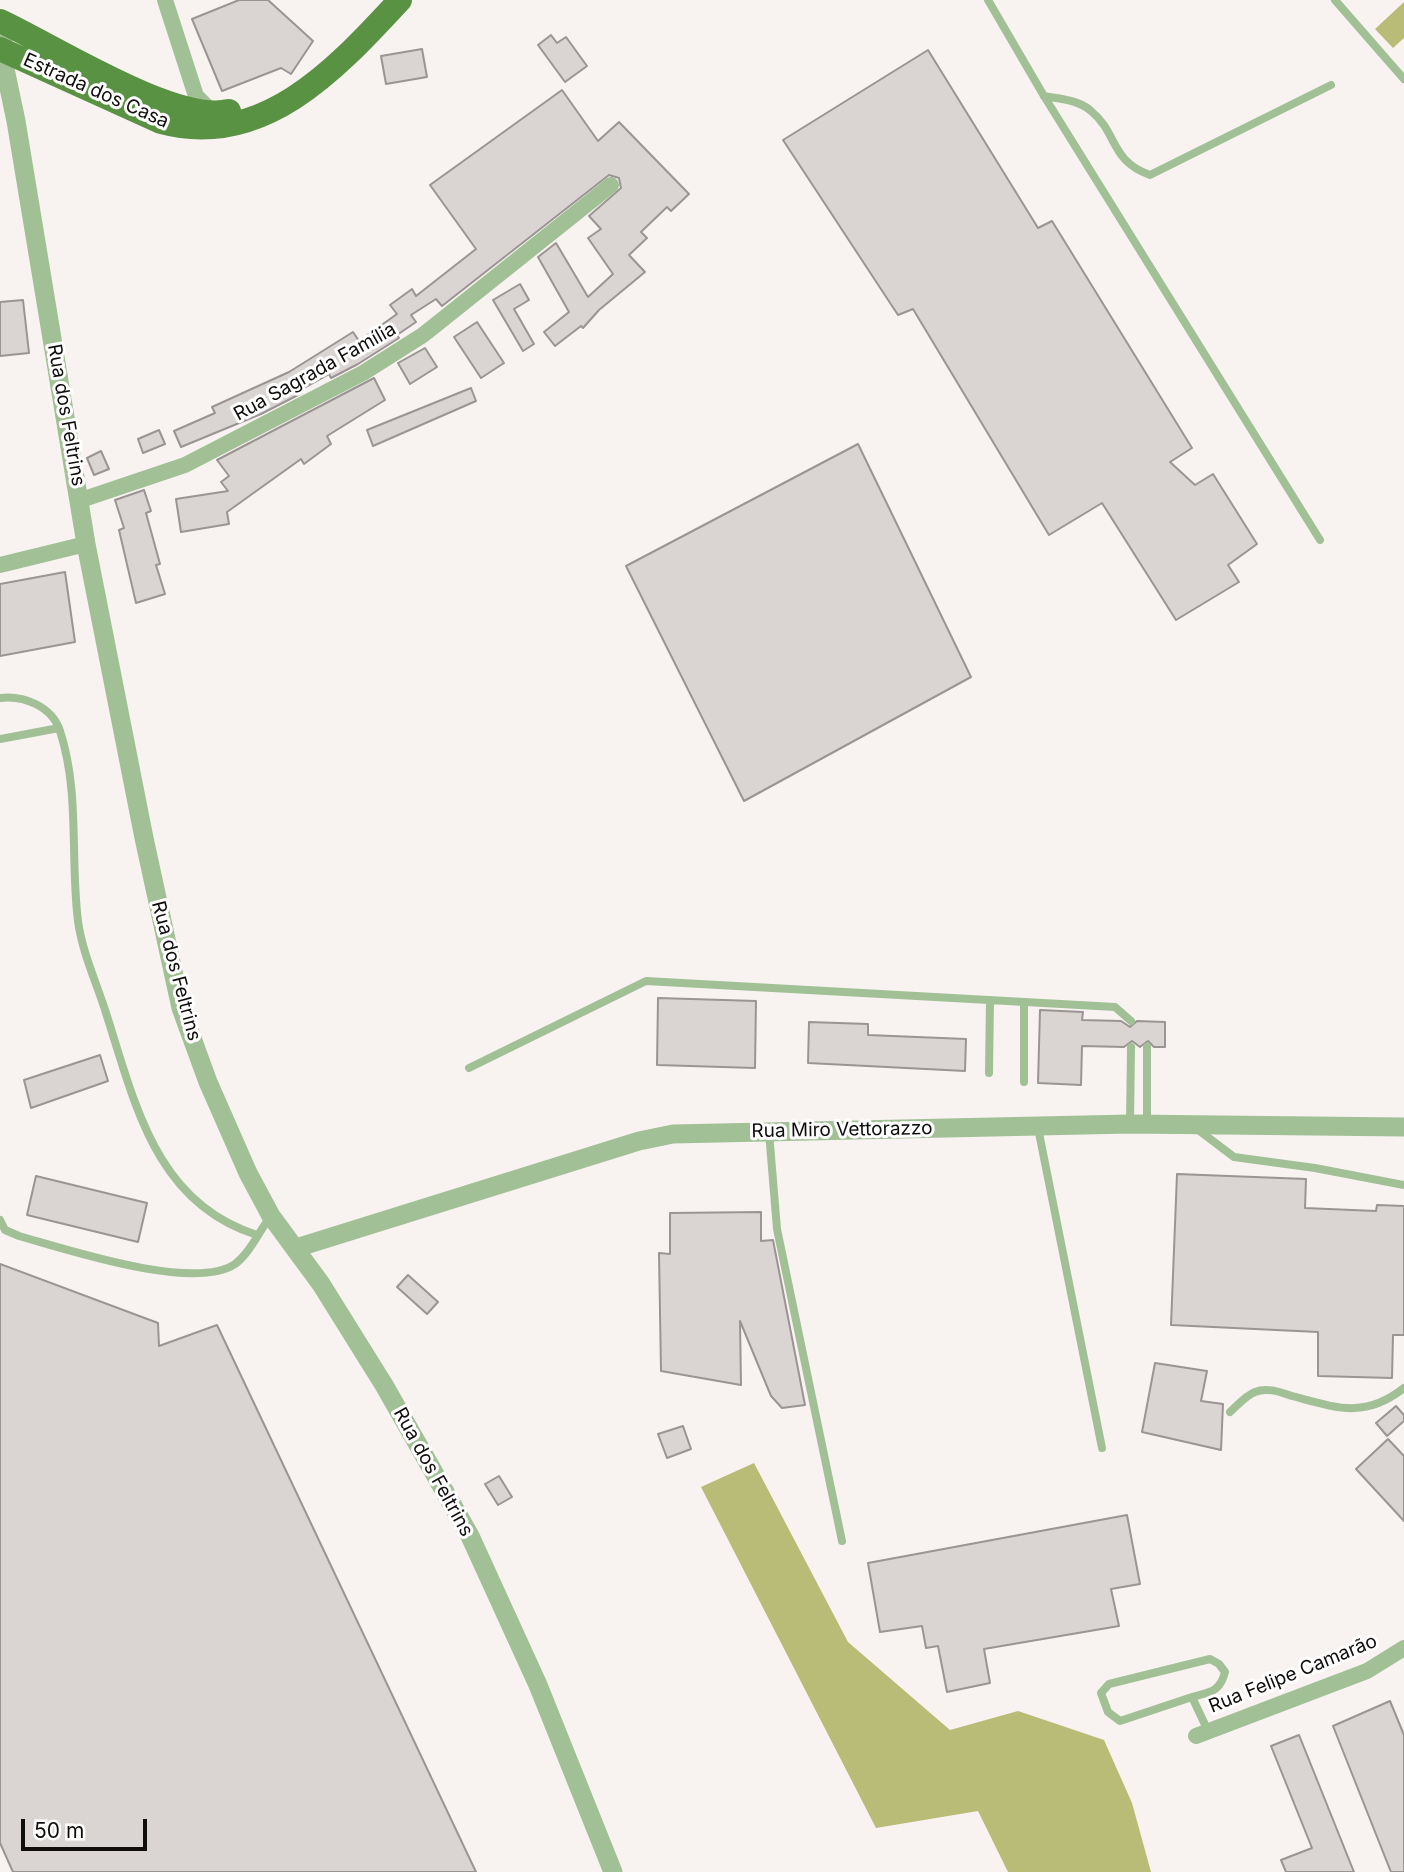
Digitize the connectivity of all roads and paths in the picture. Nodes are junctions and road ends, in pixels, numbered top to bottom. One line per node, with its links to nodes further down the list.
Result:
1 (165, 0): 11 (street)
2 (383, 0): 11 (main road, Estrada dos Casa)
3 (400, 0): 7 (main road, Estrada dos Casa)
4 (988, 0): 10 (lane)
5 (1335, 0): 8 (lane)
6 (2, 22): 7 (street, Rua dos Feltrins); 11 (main road, Estrada dos Casa)
7 (1, 50): 13 (street, Rua dos Feltrins)
8 (1404, 79)
9 (1331, 85): 10 (lane)
10 (1044, 96): 14 (lane)
11 (192, 103)
12 (611, 185): 13 (street, Rua Sagrada Família)
13 (81, 500): 15 (street, Rua dos Feltrins)
14 (1320, 540)
15 (86, 544): 16 (street); 34 (street, Rua dos Feltrins)
16 (0, 565)
17 (0, 698): 18 (lane)
18 (59, 728): 19 (lane); 36 (lane)
19 (0, 739)
20 (990, 1000): 21 (lane); 25 (lane); 26 (lane)
21 (1024, 1002): 22 (lane); 27 (lane)
22 (1131, 1021)
23 (1131, 1047): 28 (lane)
24 (1147, 1047): 28 (lane)
25 (470, 1068)
26 (989, 1073)
27 (1024, 1082)
28 (1138, 1124): 29 (street, Rua Miro Vettorazzo); 30 (street, Rua Miro Vettorazzo)
29 (1193, 1124): 31 (street, Rua Miro Vettorazzo); 33 (lane)
30 (1037, 1125): 32 (street, Rua Miro Vettorazzo); 40 (lane)
31 (1404, 1126)
32 (769, 1132): 37 (street, Rua Miro Vettorazzo); 41 (lane)
33 (1404, 1185)
34 (271, 1216): 36 (lane); 37 (street, Rua dos Feltrins)
35 (0, 1220): 36 (lane)
36 (257, 1235)
37 (296, 1248): 45 (street, Rua dos Feltrins)
38 (1404, 1388): 39 (lane)
39 (1230, 1412)
40 (1102, 1448)
41 (842, 1541)
42 (1404, 1648): 44 (street, Rua Felipe Camarão)
43 (1192, 1697): 43 (lane); 44 (lane)
44 (1202, 1733)
45 (613, 1872)

